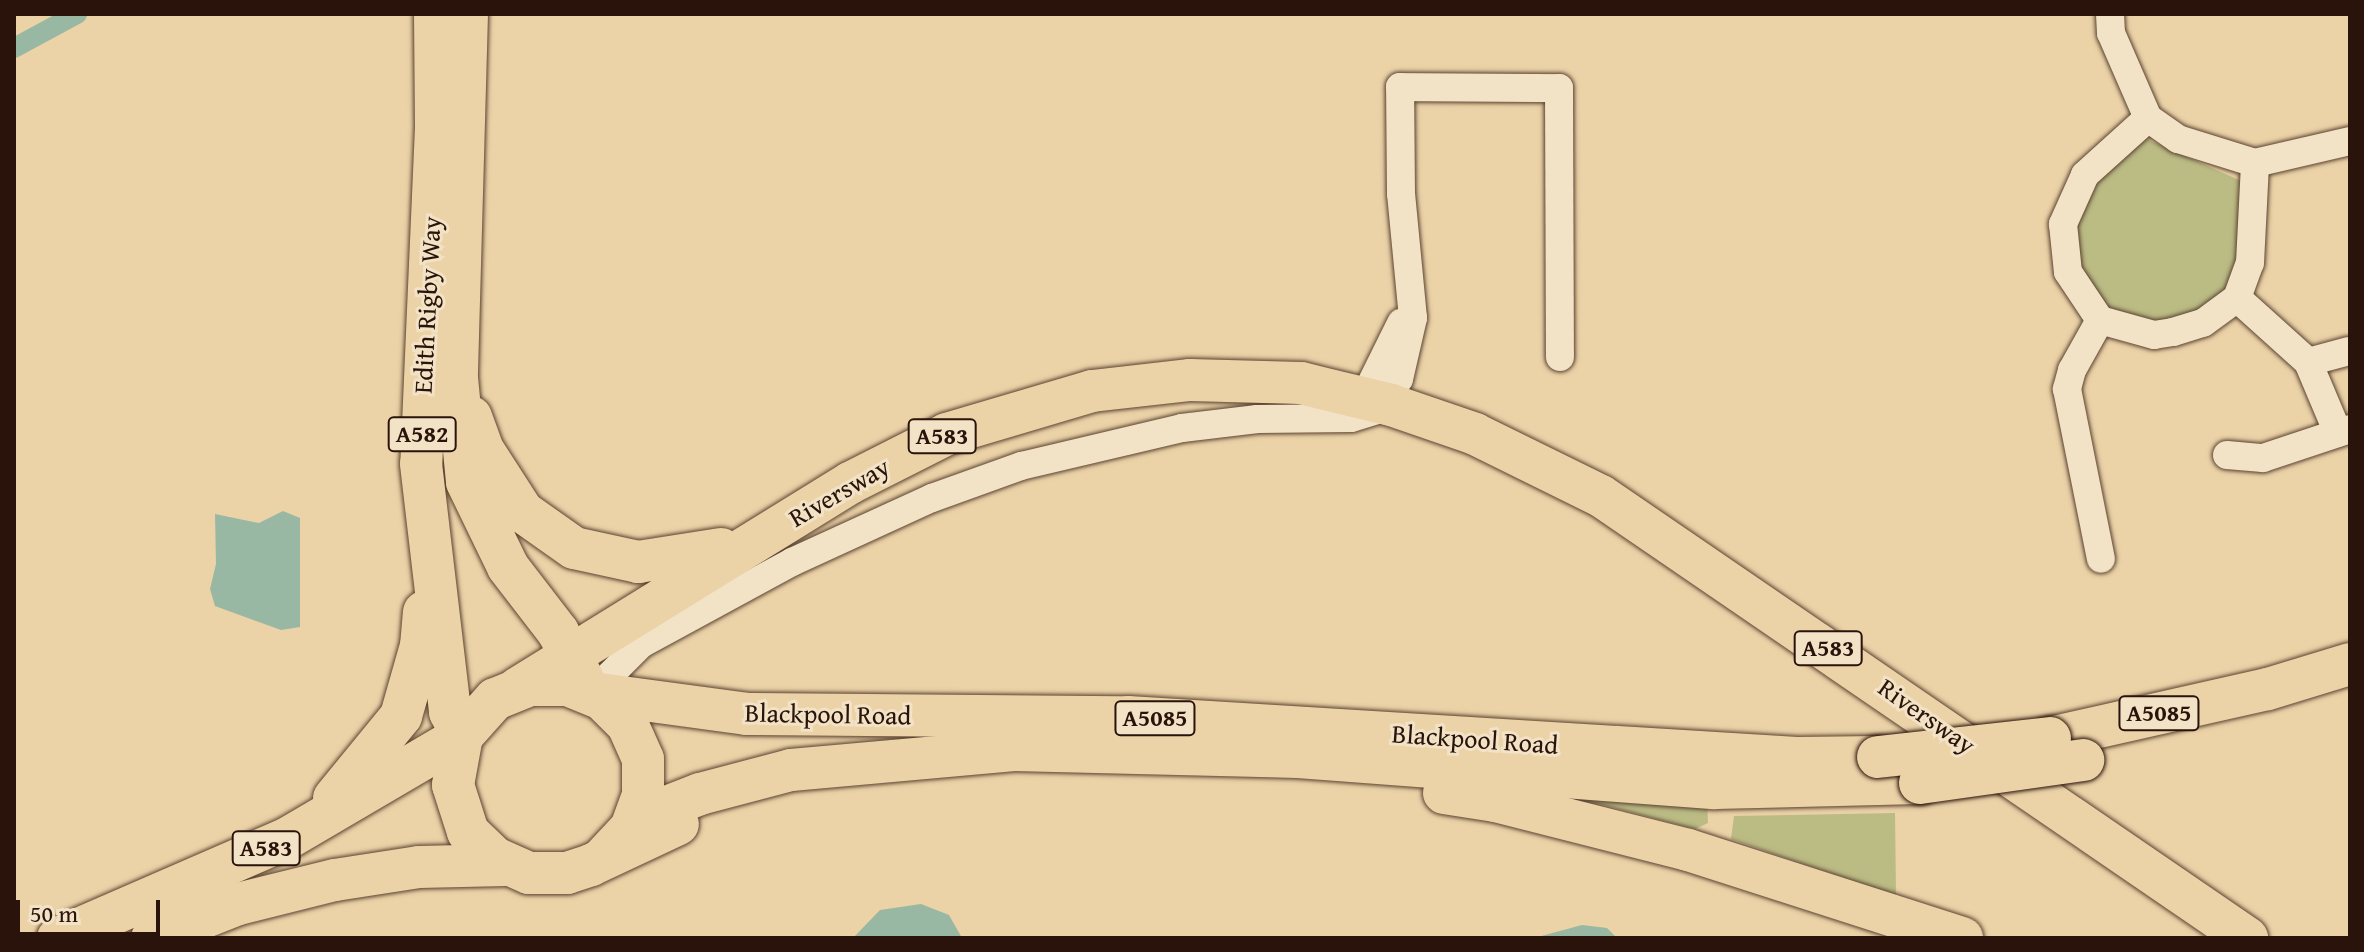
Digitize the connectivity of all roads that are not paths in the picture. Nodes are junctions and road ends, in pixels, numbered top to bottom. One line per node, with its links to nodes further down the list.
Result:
1 (435, 14): 5 (highway, Edith Rigby Way / A582)
2 (467, 14): 5 (highway, Edith Rigby Way / A582)
3 (2110, 14): 4 (street)
4 (2148, 118): 7 (street); 9 (street)
5 (451, 122): 13 (highway, Edith Rigby Way / A582); 18 (highway, Edith Rigby Way / A582)
6 (2350, 141): 7 (street)
7 (2255, 163): 8 (street)
8 (2237, 298): 9 (street); 12 (street)
9 (2100, 320): 19 (street)
10 (2349, 351): 12 (street)
11 (1560, 357): 14 (street)
12 (2308, 362): 15 (street)
13 (457, 378): 17 (highway); 20 (highway, Edith Rigby Way / A582)
14 (1374, 401): 17 (highway, Riversway / A583); 21 (street, Riversway); 38 (highway, Riversway / A583)
15 (2344, 431): 16 (street)
16 (2227, 455)
17 (766, 534): 20 (highway, Riversway / A583)
18 (427, 547): 27 (highway, Edith Rigby Way / A582); 32 (highway)
19 (2101, 559)
20 (571, 654): 23 (highway, Riversway / A583); 24 (highway, Edith Rigby Way / A582)
21 (628, 654): 24 (street, Riversway); 26 (street)
22 (2350, 664): 28 (highway, Blackpool Road / A5085)
23 (518, 688): 24 (highway); 27 (highway)
24 (590, 692): 26 (highway, Blackpool Road / A5085); 31 (highway)
25 (2350, 695): 28 (highway, Blackpool Road / A5085)
26 (646, 703): 28 (highway, Blackpool Road / A5085, bridge)
27 (462, 736): 32 (highway, A583); 34 (highway)
28 (2067, 749): 29 (highway, Blackpool Road / A5085, bridge)
29 (1298, 757): 30 (highway, Blackpool Road); 37 (highway)
30 (858, 761): 31 (highway, Blackpool Road); 33 (highway)
31 (636, 819): 33 (highway)
32 (302, 830): 35 (highway, A583)
33 (602, 859): 34 (highway)
34 (506, 865): 36 (highway, A583)
35 (58, 938)
36 (152, 938)
37 (1962, 938)
38 (2247, 938)

